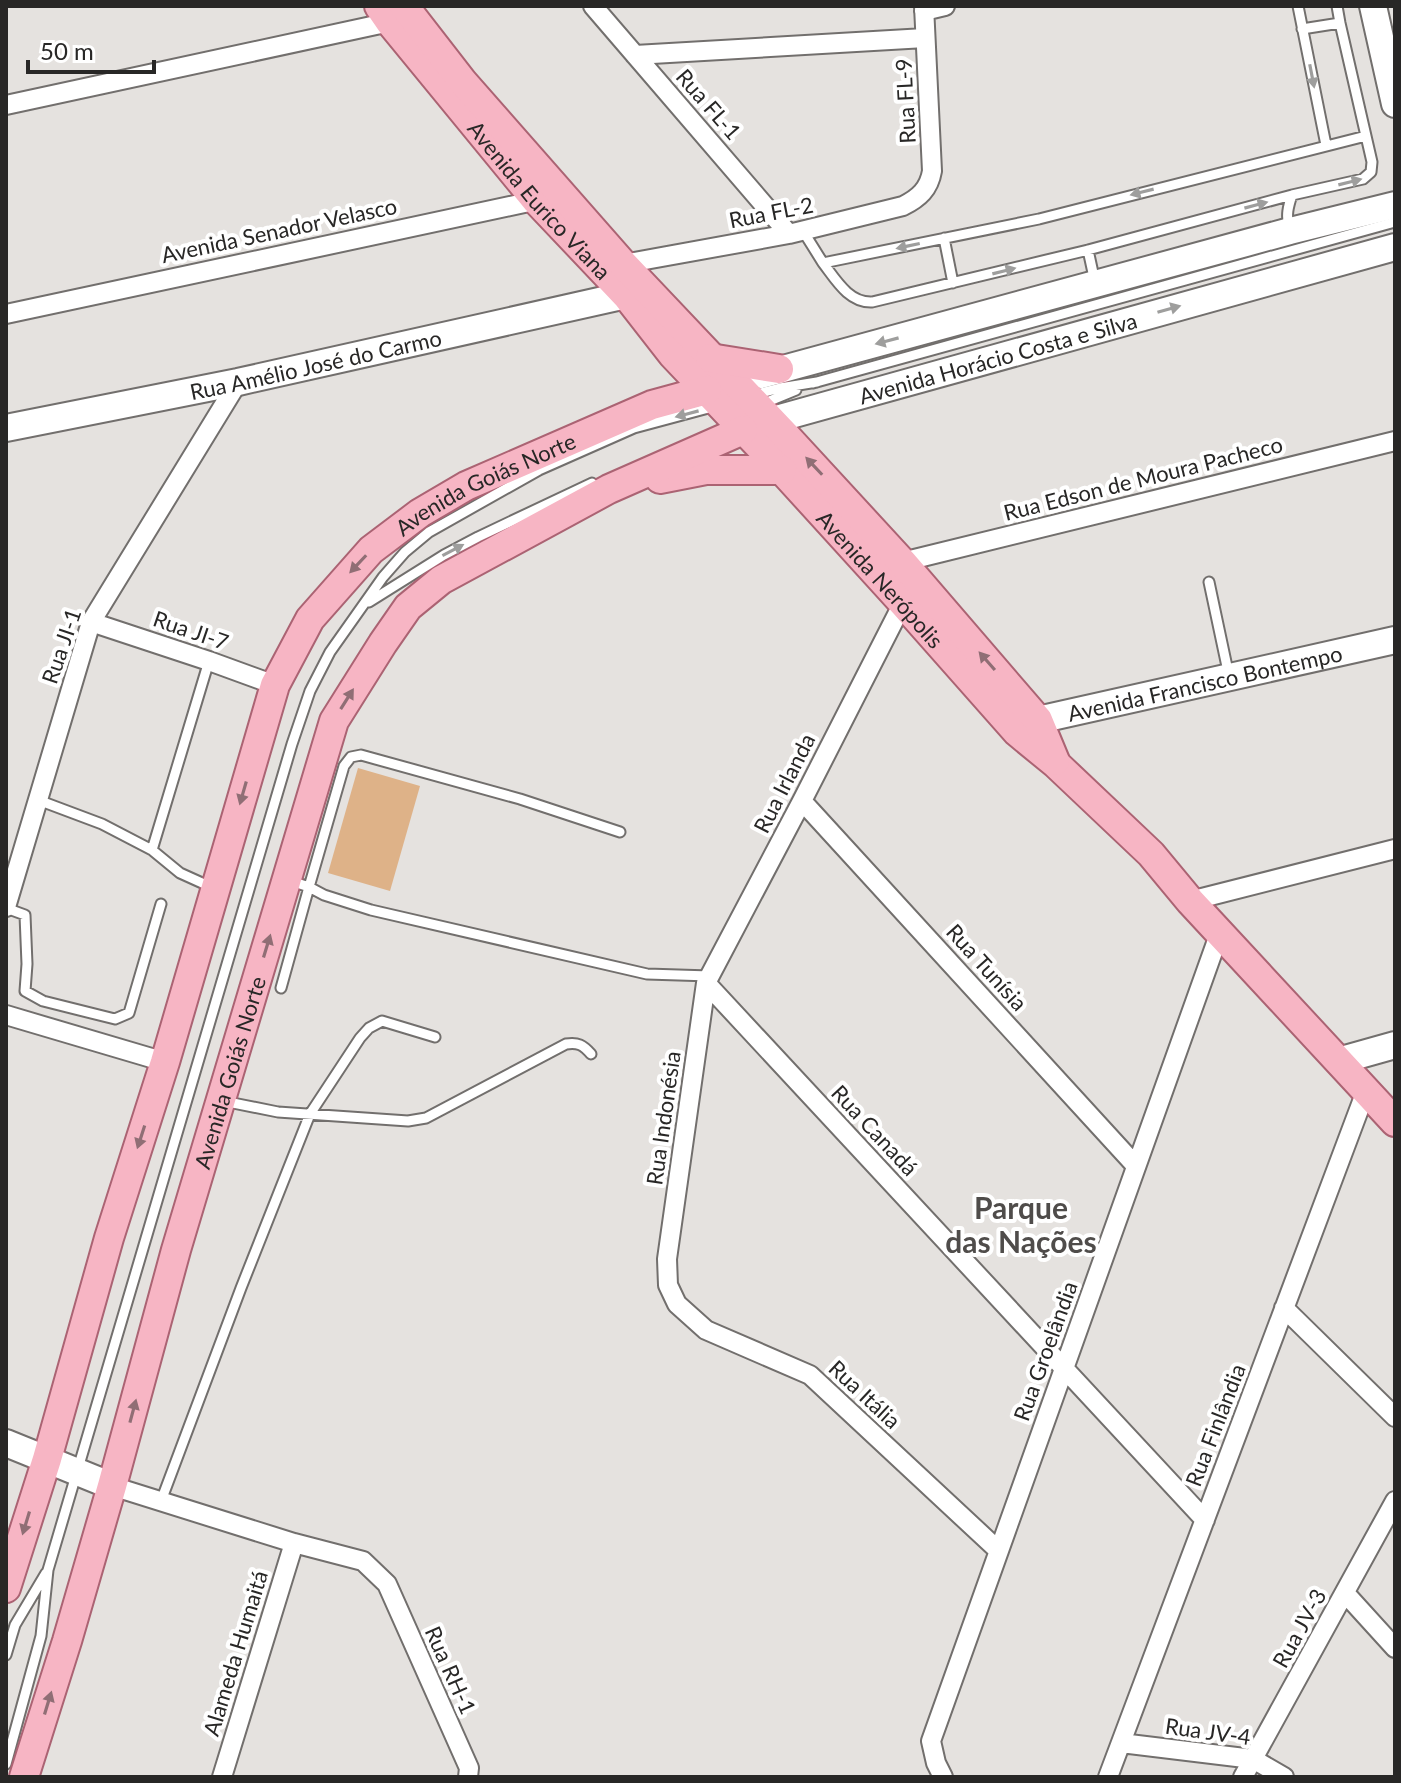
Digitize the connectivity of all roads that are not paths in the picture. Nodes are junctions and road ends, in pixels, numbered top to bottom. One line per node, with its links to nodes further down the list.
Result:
1 (593, 6): 11 (street, Rua FL-1)
2 (945, 6): 5 (street)
3 (1298, 6): 9 (lane)
4 (1337, 6): 8 (lane)
5 (924, 9): 10 (street, Rua FL-9)
6 (395, 11): 13 (street); 18 (main road, Avenida Eurico Viana)
7 (1381, 14): 12 (main road)
8 (1340, 23): 9 (lane); 14 (lane)
9 (1302, 29): 15 (lane, one-way to 15)
10 (925, 38): 11 (street); 16 (street, Rua FL-9)
11 (635, 55): 22 (street, Rua FL-1)
12 (1395, 104)
13 (6, 105)
14 (1366, 136): 15 (lane); 17 (lane, one-way to 14)
15 (1326, 145): 23 (lane, one-way to 23)
16 (924, 191): 22 (street, Rua FL-2)
17 (1292, 195): 21 (lane); 25 (lane, one-way to 17)
18 (549, 197): 27 (main road, Avenida Eurico Viana); 30 (main road, Avenida Eurico Viana); 31 (street, Avenida Senador Velasco)
19 (1395, 205): 21 (main road, Avenida Horácio Costa e Silva)
20 (1395, 222): 37 (lane)
21 (1290, 231): 29 (main road, Avenida Horácio Costa e Silva)
22 (796, 233): 26 (lane); 27 (street, Rua FL-2)
23 (944, 238): 26 (lane, one-way to 26); 28 (lane)
24 (1395, 247): 37 (main road, Avenida Horácio Costa e Silva, one-way to 24)
25 (1088, 250): 28 (lane, one-way to 25); 29 (lane)
26 (823, 263): 28 (lane)
27 (623, 264): 33 (main road, Avenida Eurico Viana)
28 (953, 283)
29 (1096, 285): 34 (main road, Avenida Horácio Costa e Silva, one-way to 34)
30 (626, 295): 32 (main road, Avenida Eurico Viana); 35 (main road, Rua Amélio José do Carmo)
31 (6, 314)
32 (672, 354): 36 (main road); 37 (main road, Avenida Eurico Viana)
33 (710, 358): 34 (main road); 37 (main road, Avenida Eurico Viana)
34 (779, 369): 37 (main road, Avenida Horácio Costa e Silva)
35 (238, 382): 38 (main road, Rua Amélio José do Carmo); 46 (street, Rua JI-1)
36 (652, 405): 37 (main road, Avenida Horácio Costa e Silva); 50 (main road, Avenida Goiás Norte, one-way to 50)
37 (737, 408): 40 (main road, Avenida Nerópolis); 41 (main road, Avenida Horácio Costa e Silva); 42 (main road, Avenida Nerópolis, one-way to 37); 45 (lane, one-way to 45)
38 (6, 428)
39 (1395, 441): 42 (street, Rua Edson de Moura Pacheco)
40 (782, 470): 41 (main road); 44 (main road, Avenida Nerópolis)
41 (602, 485): 45 (lane, one-way to 41); 57 (main road, Avenida Goiás Norte, one-way to 41)
42 (902, 562): 51 (main road, Avenida Nerópolis, one-way to 42)
43 (1209, 582): 49 (lane)
44 (903, 603): 51 (main road, Avenida Nerópolis); 53 (street, Rua Irlanda)
45 (363, 606): 82 (lane)
46 (91, 622): 48 (street, Rua JI-7); 52 (street, Rua JI-1)
47 (1395, 640): 49 (main road, Avenida Francisco Bontempo)
48 (209, 661): 50 (street, Rua JI-7); 56 (lane)
49 (1229, 677): 51 (main road, Avenida Francisco Bontempo)
50 (275, 685): 58 (main road, Avenida Goiás Norte, one-way to 58)
51 (1027, 726): 59 (main road, Avenida Nerópolis)
52 (38, 800): 56 (lane); 61 (street, Rua JI-1)
53 (802, 801): 63 (street, Rua Irlanda); 75 (street, Rua Tunísia)
54 (620, 832): 57 (lane)
55 (1395, 849): 59 (street)
56 (152, 850): 58 (lane)
57 (298, 883): 63 (lane); 64 (lane); 72 (main road, Avenida Goiás Norte, one-way to 57)
58 (215, 889): 70 (main road, Avenida Goiás Norte)
59 (1190, 901): 62 (main road, Avenida Nerópolis)
60 (161, 904): 61 (lane)
61 (6, 908)
62 (1220, 932): 69 (main road, Avenida Nerópolis); 75 (street, Rua Groelândia)
63 (708, 979): 76 (street, Rua Indonésia); 78 (street, Rua Canadá)
64 (281, 988)
65 (6, 1015): 70 (street)
66 (435, 1037): 73 (lane)
67 (1395, 1045): 69 (main road)
68 (591, 1054): 73 (lane)
69 (1338, 1061): 71 (main road, Avenida Nerópolis)
70 (165, 1062): 81 (main road, Avenida Goiás Norte, one-way to 81)
71 (1366, 1091): 74 (main road, Avenida Nerópolis); 77 (street, Rua Finlândia)
72 (221, 1101): 73 (lane); 83 (main road, Avenida Goiás Norte, one-way to 72)
73 (310, 1114): 84 (lane)
74 (1395, 1122)
75 (1136, 1166): 78 (street, Rua Groelândia)
76 (667, 1259): 88 (street, Rua Itália)
77 (1284, 1308): 79 (street); 86 (street, Rua Finlândia)
78 (1064, 1368): 86 (street, Rua Canadá); 88 (street, Rua Groelândia)
79 (1395, 1417)
80 (6, 1443): 81 (main road)
81 (47, 1459): 82 (main road); 90 (main road, Avenida Goiás Norte, one-way to 90)
82 (77, 1472): 83 (main road); 89 (lane)
83 (112, 1486): 84 (street); 97 (main road, Avenida Goiás Norte, one-way to 83)
84 (161, 1501): 87 (street)
85 (1395, 1501): 91 (street, Rua JV-3)
86 (1205, 1520): 94 (street, Rua Finlândia)
87 (294, 1543): 98 (street, Alameda Humaitá); 99 (street, Rua RH-1)
88 (999, 1551): 100 (street, Rua Groelândia)
89 (48, 1570): 93 (lane); 96 (lane)
90 (6, 1588)
91 (1345, 1593): 92 (street); 95 (street, Rua JV-3)
92 (1395, 1648)
93 (6, 1655)
94 (1121, 1743): 95 (street, Rua JV-4); 101 (street, Rua Finlândia)
95 (1253, 1759): 102 (street, Rua JV-3); 103 (street, Rua JV-4)
96 (6, 1764)
97 (24, 1777)
98 (222, 1777)
99 (468, 1777)
100 (943, 1777)
101 (1108, 1777)
102 (1243, 1777)
103 (1284, 1777)

